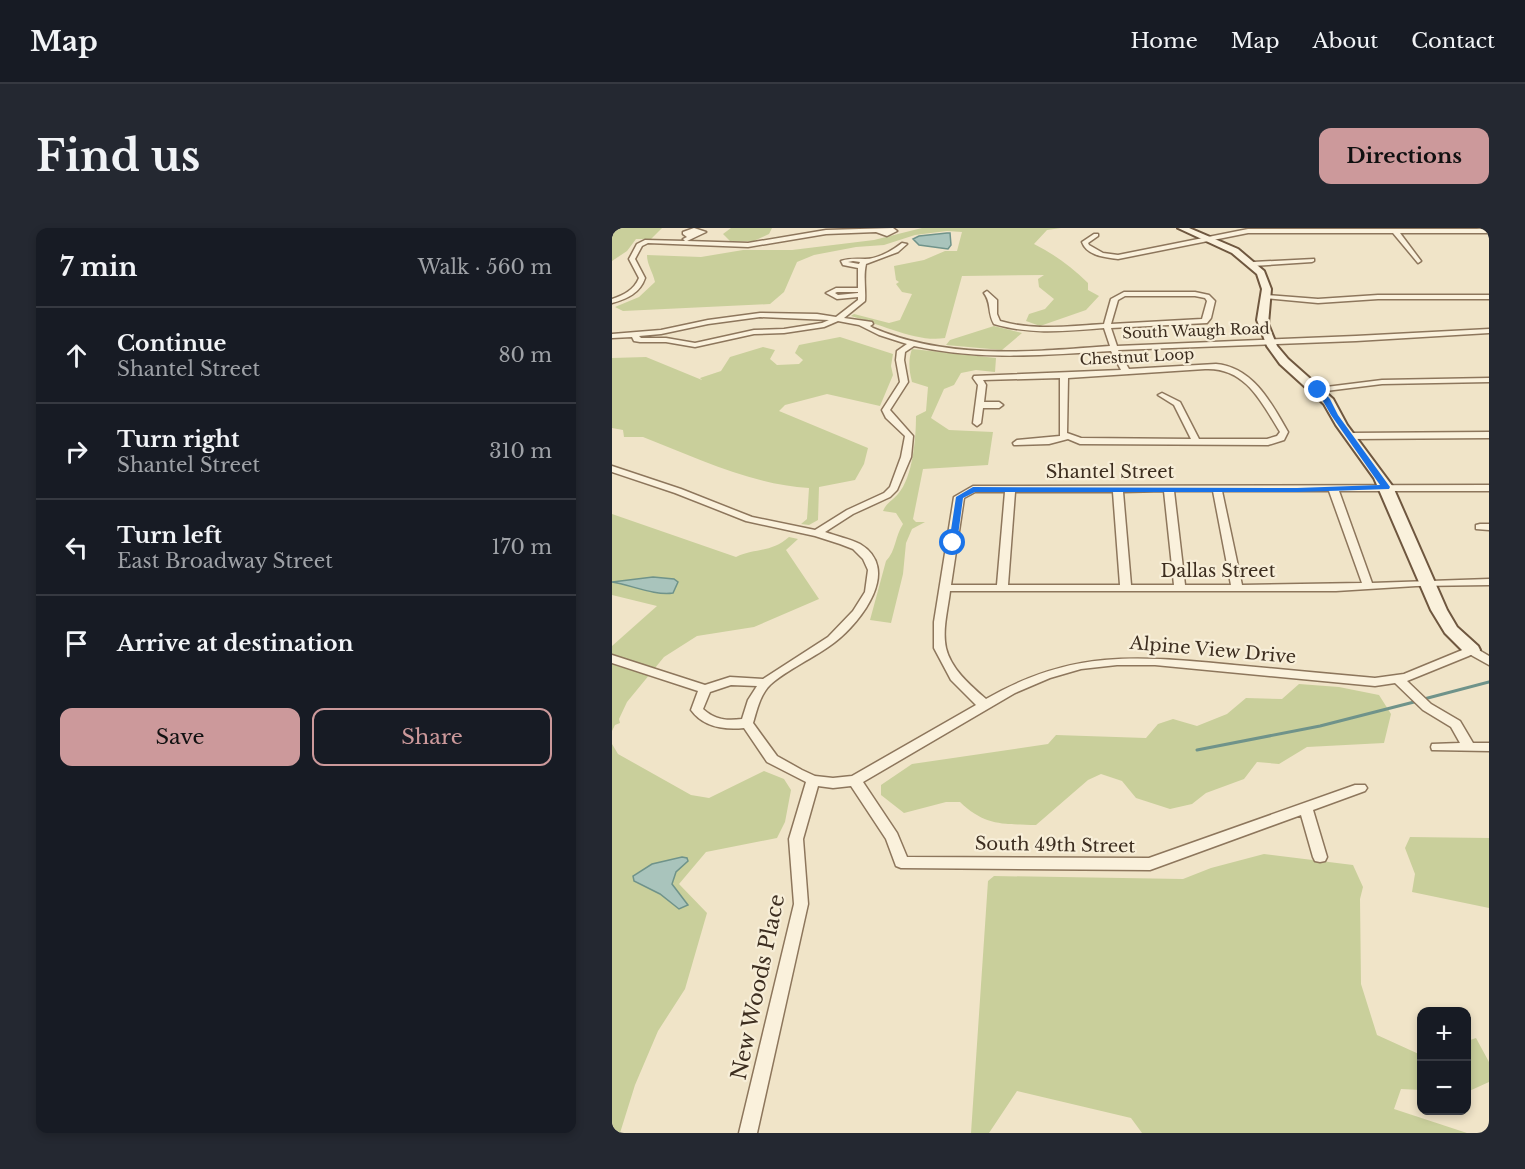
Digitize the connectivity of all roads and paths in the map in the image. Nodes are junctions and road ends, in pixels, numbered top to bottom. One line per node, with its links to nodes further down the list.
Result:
1 (1182, 228): 7 (street)
2 (878, 230): 8 (street)
3 (1395, 231): 4 (street); 7 (street); 14 (street)
4 (1488, 232)
5 (1096, 235): 10 (street)
6 (690, 236): 8 (street)
7 (1206, 239): 10 (street); 15 (street)
8 (683, 242): 20 (street)
9 (904, 244): 12 (street)
10 (1133, 255): 13 (street)
11 (1312, 260): 15 (street)
12 (868, 261): 16 (street); 16 (street)
13 (1142, 261)
14 (1418, 261)
15 (1253, 264): 18 (street)
16 (861, 266): 21 (street)
17 (987, 293): 22 (street)
18 (1266, 297): 19 (street); 26 (street)
19 (1489, 297)
20 (612, 301)
21 (838, 319): 24 (street, South Waugh Road); 24 (street); 27 (street, South Waugh Road)
22 (1108, 327): 22 (street); 28 (street); 29 (street)
23 (1489, 331): 26 (street, South Waugh Road)
24 (633, 334): 25 (street, South Waugh Road)
25 (612, 335)
26 (1270, 342): 28 (street, South Waugh Road); 34 (street)
27 (906, 345): 29 (street, South Waugh Road); 52 (street)
28 (1124, 347): 29 (street, South Waugh Road); 30 (street)
29 (1113, 348): 31 (street)
30 (1136, 370): 31 (street, Chestnut Loop); 42 (street, Chestnut Loop)
31 (1126, 371): 32 (street, Chestnut Loop)
32 (1064, 376): 36 (street); 41 (street, Chestnut Loop)
33 (1489, 380): 34 (street)
34 (1318, 390): 40 (street)
35 (1162, 395): 42 (street)
36 (980, 405): 37 (street); 38 (street)
37 (999, 405)
38 (977, 423)
39 (1489, 435): 40 (street)
40 (1351, 436): 45 (street)
41 (1067, 437): 42 (street, Chestnut Loop); 43 (street)
42 (1197, 441)
43 (1017, 443)
44 (612, 469): 52 (street)
45 (1386, 487): 46 (street, Shantel Street); 47 (street, Shantel Street); 54 (street)
46 (1489, 488)
47 (1333, 489): 51 (street, Shantel Street); 55 (street)
48 (1010, 490): 49 (street, Shantel Street); 56 (street); 57 (street, Shantel Street)
49 (1118, 490): 50 (street, Shantel Street); 58 (street)
50 (1169, 490): 51 (street, Shantel Street); 59 (street)
51 (1217, 490): 60 (street)
52 (817, 534): 65 (street)
53 (1489, 582): 54 (street, Dallas Street)
54 (1426, 583): 55 (street, Dallas Street); 61 (street)
55 (1368, 586): 60 (street, Dallas Street)
56 (1002, 587): 57 (street, Dallas Street); 58 (street, Dallas Street)
57 (947, 588): 67 (street, Shantel Street)
58 (1126, 588): 59 (street, Dallas Street)
59 (1180, 588): 60 (street, Dallas Street)
60 (1237, 588)
61 (1472, 650): 63 (street); 64 (street, Alpine View Drive)
62 (614, 660): 66 (street)
63 (1489, 661)
64 (1398, 679): 67 (street, Alpine View Drive); 70 (street)
65 (765, 682): 66 (street); 68 (street)
66 (705, 689): 68 (street)
67 (984, 705): 73 (street, Alpine View Drive)
68 (747, 723): 72 (street, Alpine View Drive)
69 (1437, 747): 70 (street)
70 (1469, 747): 71 (street)
71 (1489, 747)
72 (813, 780): 73 (street, Alpine View Drive); 77 (street, New Woods Place)
73 (855, 781): 75 (street, South 49th Street)
74 (1360, 788): 75 (street, South 49th Street)
75 (1306, 808): 76 (street)
76 (1320, 857)
77 (748, 1133)

